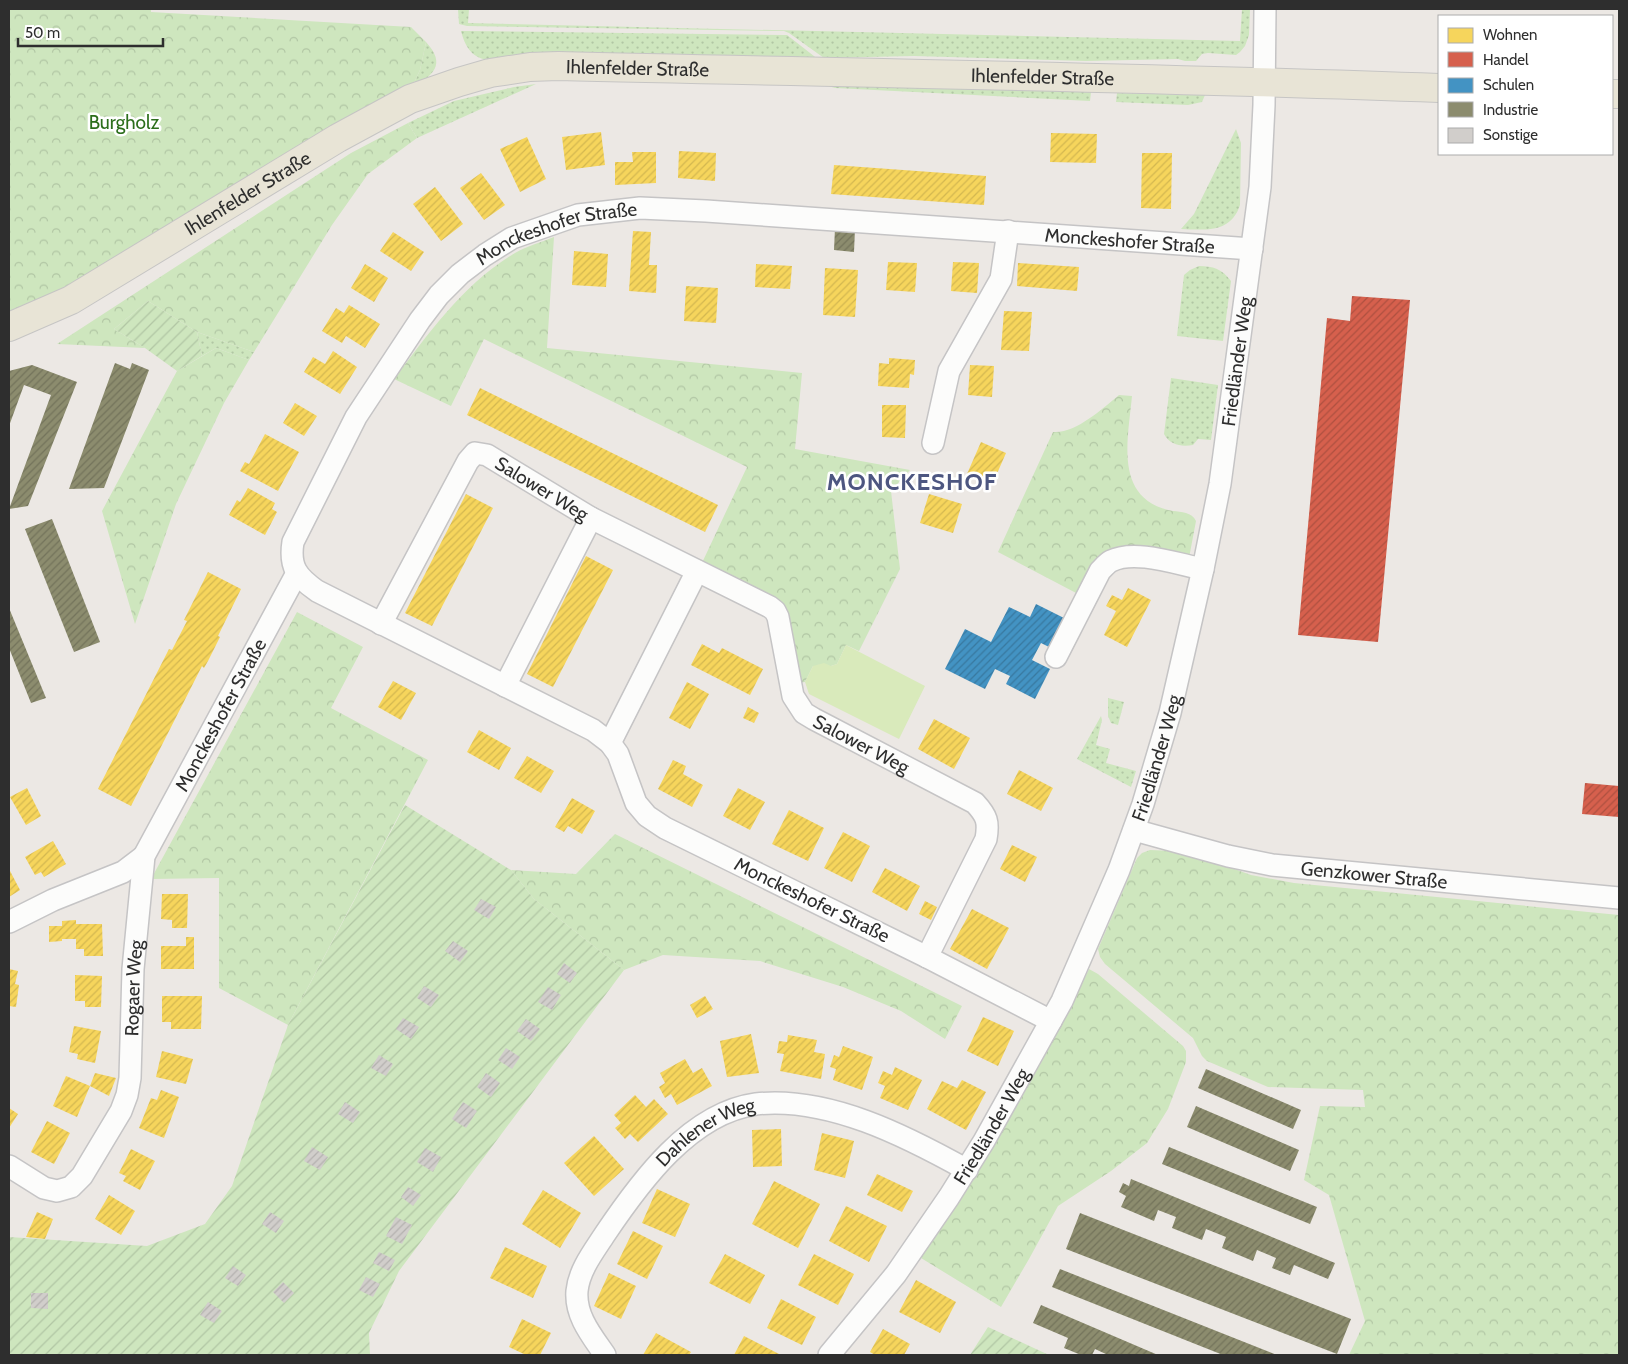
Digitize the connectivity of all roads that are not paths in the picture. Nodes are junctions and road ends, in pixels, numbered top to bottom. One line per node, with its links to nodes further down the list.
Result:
1 (1265, 9): 2 (street)
2 (1264, 82): 3 (main road, Ihlenfelder Straße); 5 (street, Friedländer Weg); 6 (main road, Ihlenfelder Straße)
3 (1438, 88)
4 (1008, 231): 5 (street, Monckeshofer Straße); 7 (street); 11 (street, Monckeshofer Straße)
5 (1252, 249): 9 (street, Friedländer Weg)
6 (9, 327)
7 (933, 443)
8 (591, 518): 10 (street, Salower Weg); 12 (street, Salower Weg); 14 (street)
9 (1203, 569): 13 (street); 16 (street, Friedländer Weg)
10 (697, 571): 15 (street); 20 (street, Salower Weg)
11 (296, 573): 12 (street, Monckeshofer Straße); 17 (street, Monckeshofer Straße)
12 (381, 624): 14 (street, Monckeshofer Straße)
13 (1056, 657)
14 (506, 686): 15 (street, Monckeshofer Straße)
15 (610, 743): 20 (street, Monckeshofer Straße)
16 (1134, 830): 18 (street, Genzkower Straße); 21 (street, Friedländer Weg)
17 (144, 856): 19 (street); 22 (street, Rogaer Weg)
18 (1619, 898)
19 (9, 922)
20 (927, 957): 21 (street, Monckeshofer Straße)
21 (1051, 1021): 23 (street, Friedländer Weg)
22 (9, 1166)
23 (966, 1170): 24 (street, Dahlener Weg); 25 (street, Friedländer Weg)
24 (605, 1355)
25 (829, 1355)

